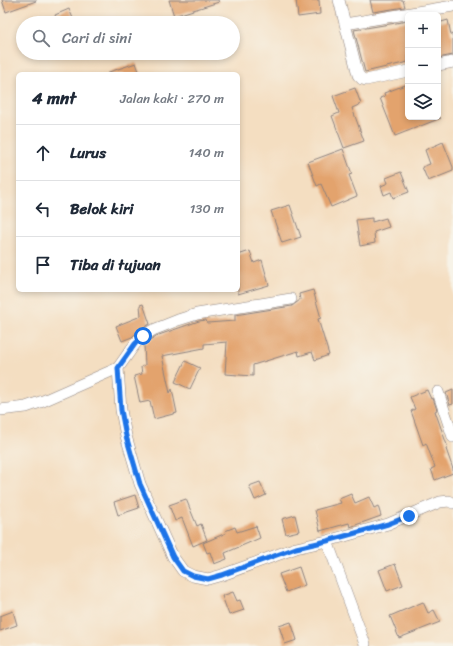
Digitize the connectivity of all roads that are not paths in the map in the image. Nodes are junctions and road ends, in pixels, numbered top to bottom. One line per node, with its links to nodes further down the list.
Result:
1 (339, 0): 3 (street)
2 (453, 6): 3 (street)
3 (346, 24): 6 (street)
4 (453, 62): 5 (street)
5 (441, 64)
6 (405, 72)
7 (291, 299): 8 (street)
8 (118, 368): 10 (street); 13 (street)
9 (438, 392): 11 (street)
10 (0, 410)
11 (453, 437)
12 (452, 500): 13 (street)
13 (327, 541): 14 (street)
14 (365, 644)

